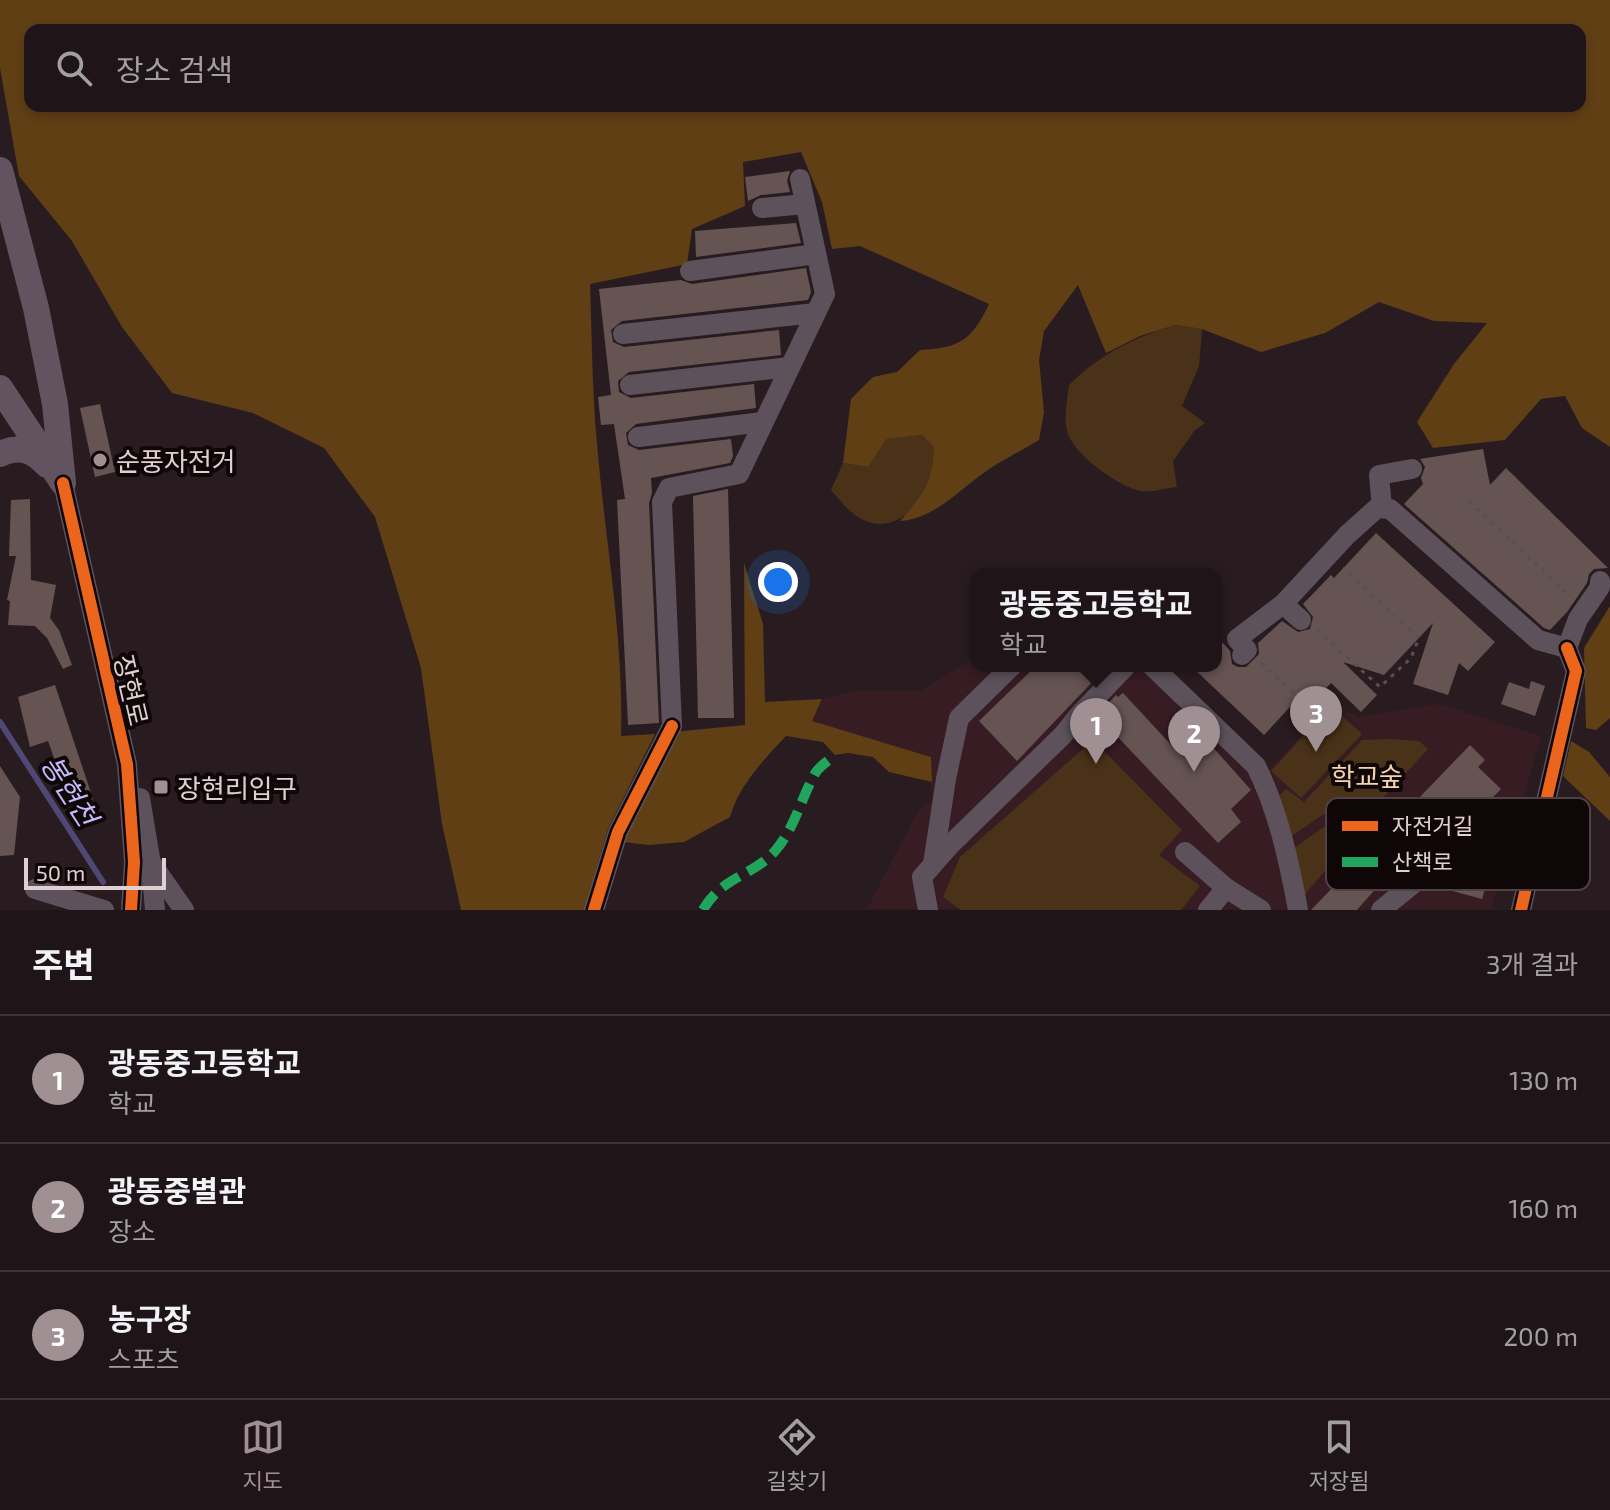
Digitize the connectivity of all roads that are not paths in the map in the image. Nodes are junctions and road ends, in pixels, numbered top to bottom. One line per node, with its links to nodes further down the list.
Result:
1 (0, 170): 16 (main road)
2 (800, 179): 3 (street)
3 (805, 204): 4 (street); 5 (street)
4 (762, 208)
5 (816, 254): 6 (street); 7 (street)
6 (690, 271)
7 (815, 313): 8 (street); 9 (street)
8 (623, 334)
9 (790, 367): 10 (street); 12 (street)
10 (630, 385)
11 (0, 388): 16 (main road)
12 (763, 422): 13 (street); 39 (street)
13 (638, 437)
14 (0, 454): 16 (main road)
15 (1412, 469): 17 (street)
16 (63, 483): 26 (street, 장현로)
17 (1382, 508): 19 (street); 21 (street)
18 (1600, 581): 21 (street)
19 (1283, 604): 20 (street); 22 (street)
20 (1306, 622)
21 (1567, 648): 27 (street)
22 (1248, 654)
23 (1006, 672): 30 (street)
24 (1120, 672): 30 (street)
25 (1158, 672): 43 (street)
26 (127, 764): 29 (street); 36 (street, 장현로)
27 (1547, 798)
28 (1185, 852): 31 (street)
29 (151, 864): 37 (street); 38 (street)
30 (933, 864): 40 (street)
31 (1226, 888): 41 (street); 42 (street)
32 (35, 889): 35 (street)
33 (1406, 890): 44 (street)
34 (1526, 890): 45 (street)
35 (104, 910)
36 (131, 910)
37 (155, 910)
38 (184, 910)
39 (594, 910)
40 (928, 910)
41 (1208, 910)
42 (1261, 910)
43 (1298, 910)
44 (1381, 910)
45 (1521, 910)

